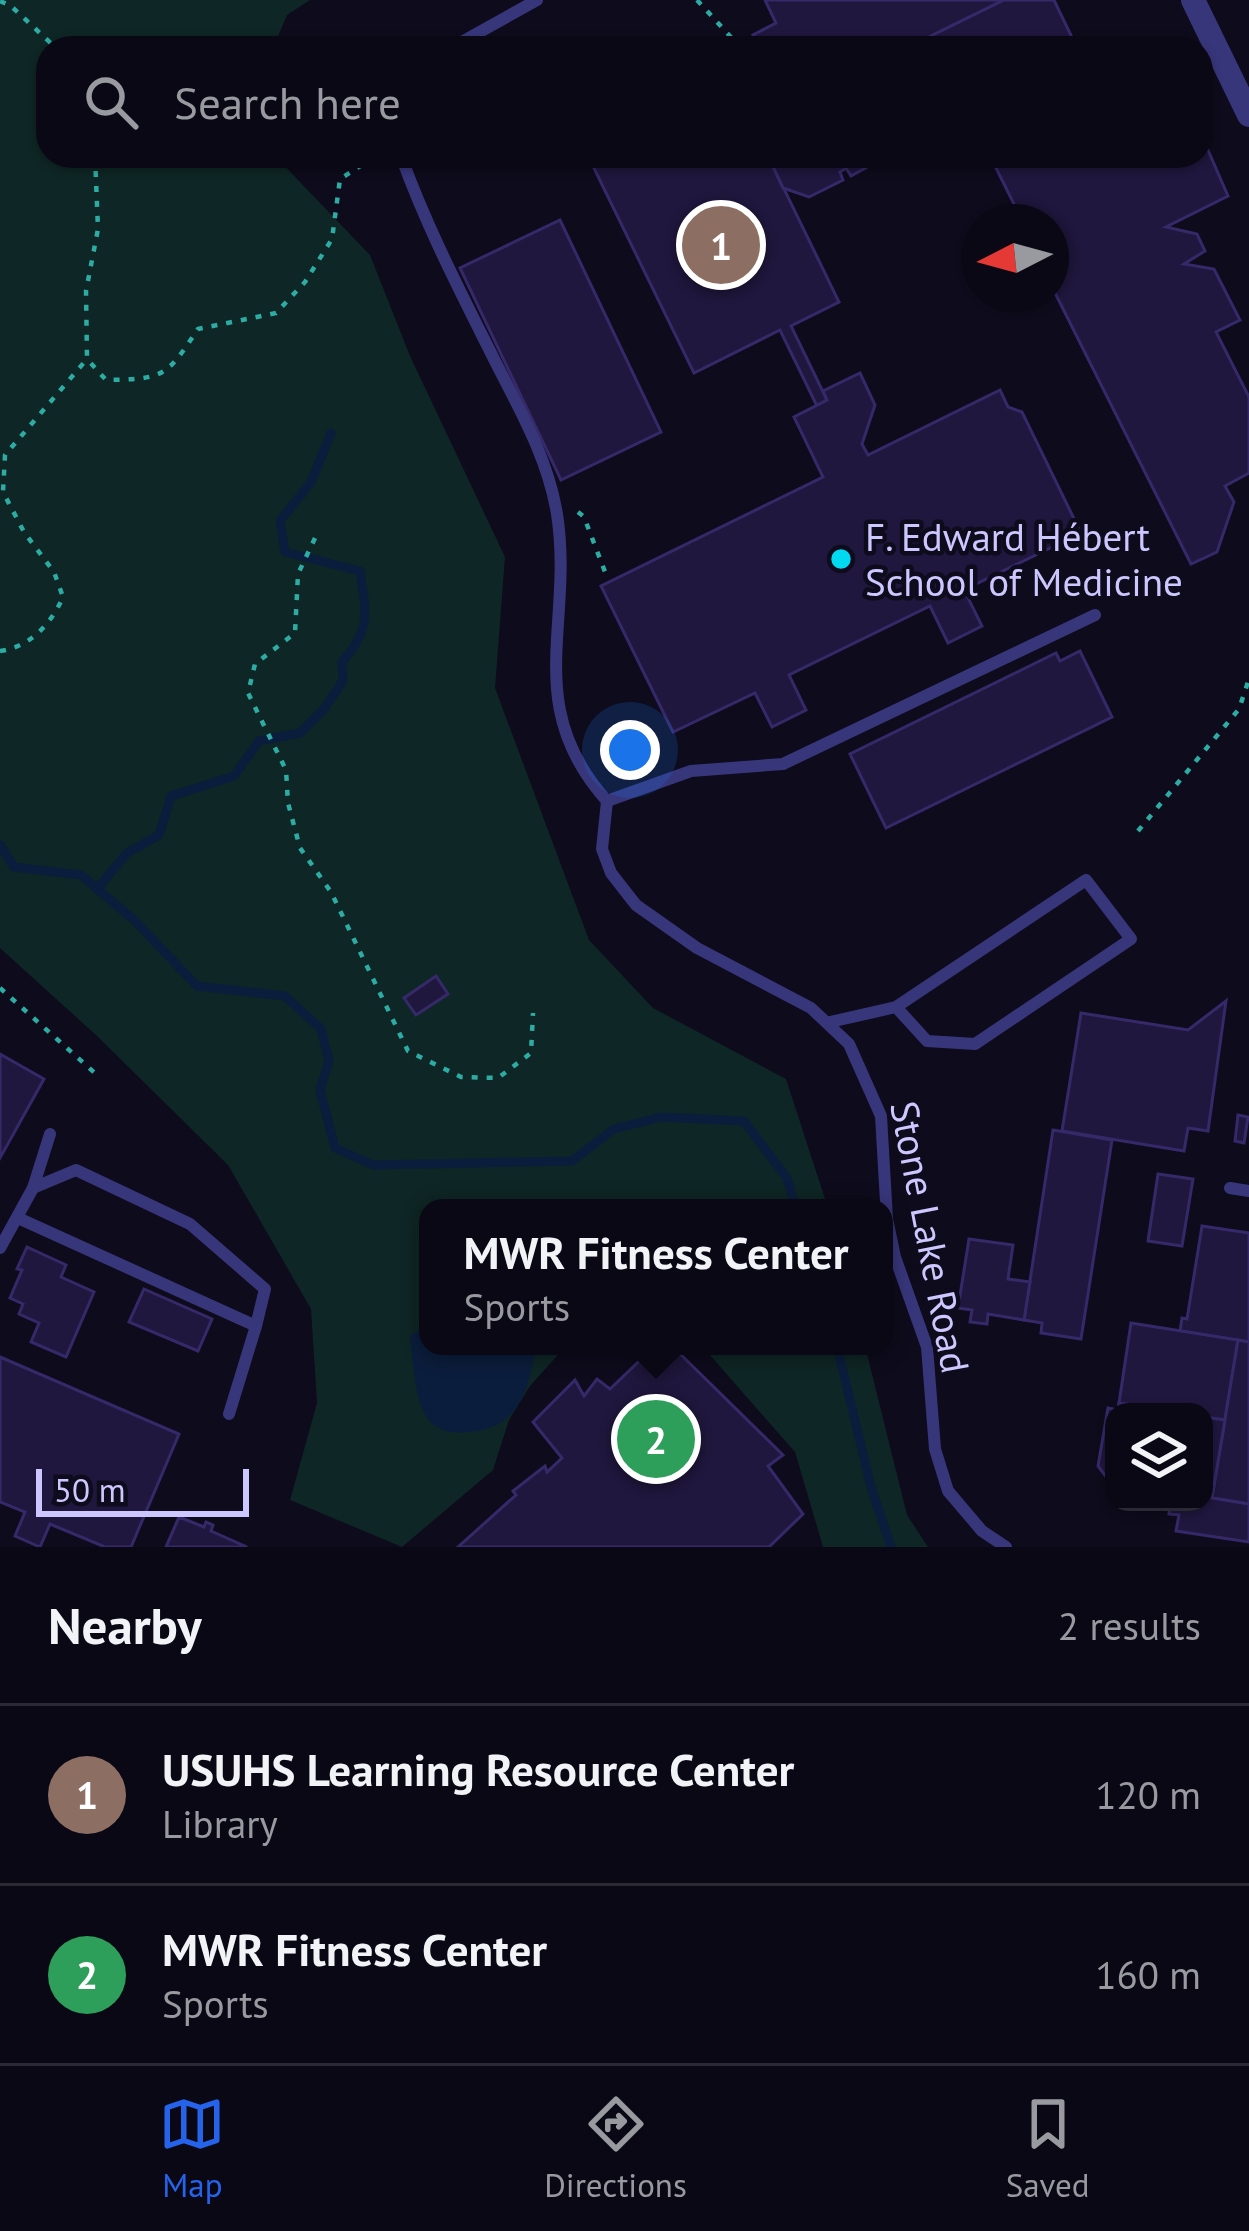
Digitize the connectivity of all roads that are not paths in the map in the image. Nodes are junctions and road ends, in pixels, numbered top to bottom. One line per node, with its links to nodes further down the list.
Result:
1 (537, 0): 3 (lane)
2 (1193, 0): 4 (street)
3 (472, 36)
4 (1211, 36)
5 (1213, 41): 6 (street)
6 (1249, 115)
7 (405, 168): 9 (lane)
8 (1095, 615): 9 (lane)
9 (607, 801): 11 (lane, Stone Lake Road)
10 (896, 1007): 10 (lane); 11 (lane)
11 (830, 1022): 16 (lane, Stone Lake Road)
12 (50, 1134): 13 (lane)
13 (33, 1188): 17 (lane); 20 (lane)
14 (1230, 1188): 15 (lane)
15 (1249, 1191)
16 (886, 1199)
17 (18, 1218): 18 (lane); 20 (lane)
18 (0, 1248)
19 (893, 1248): 22 (lane, Stone Lake Road)
20 (256, 1326): 21 (lane)
21 (229, 1414)
22 (1006, 1547)

